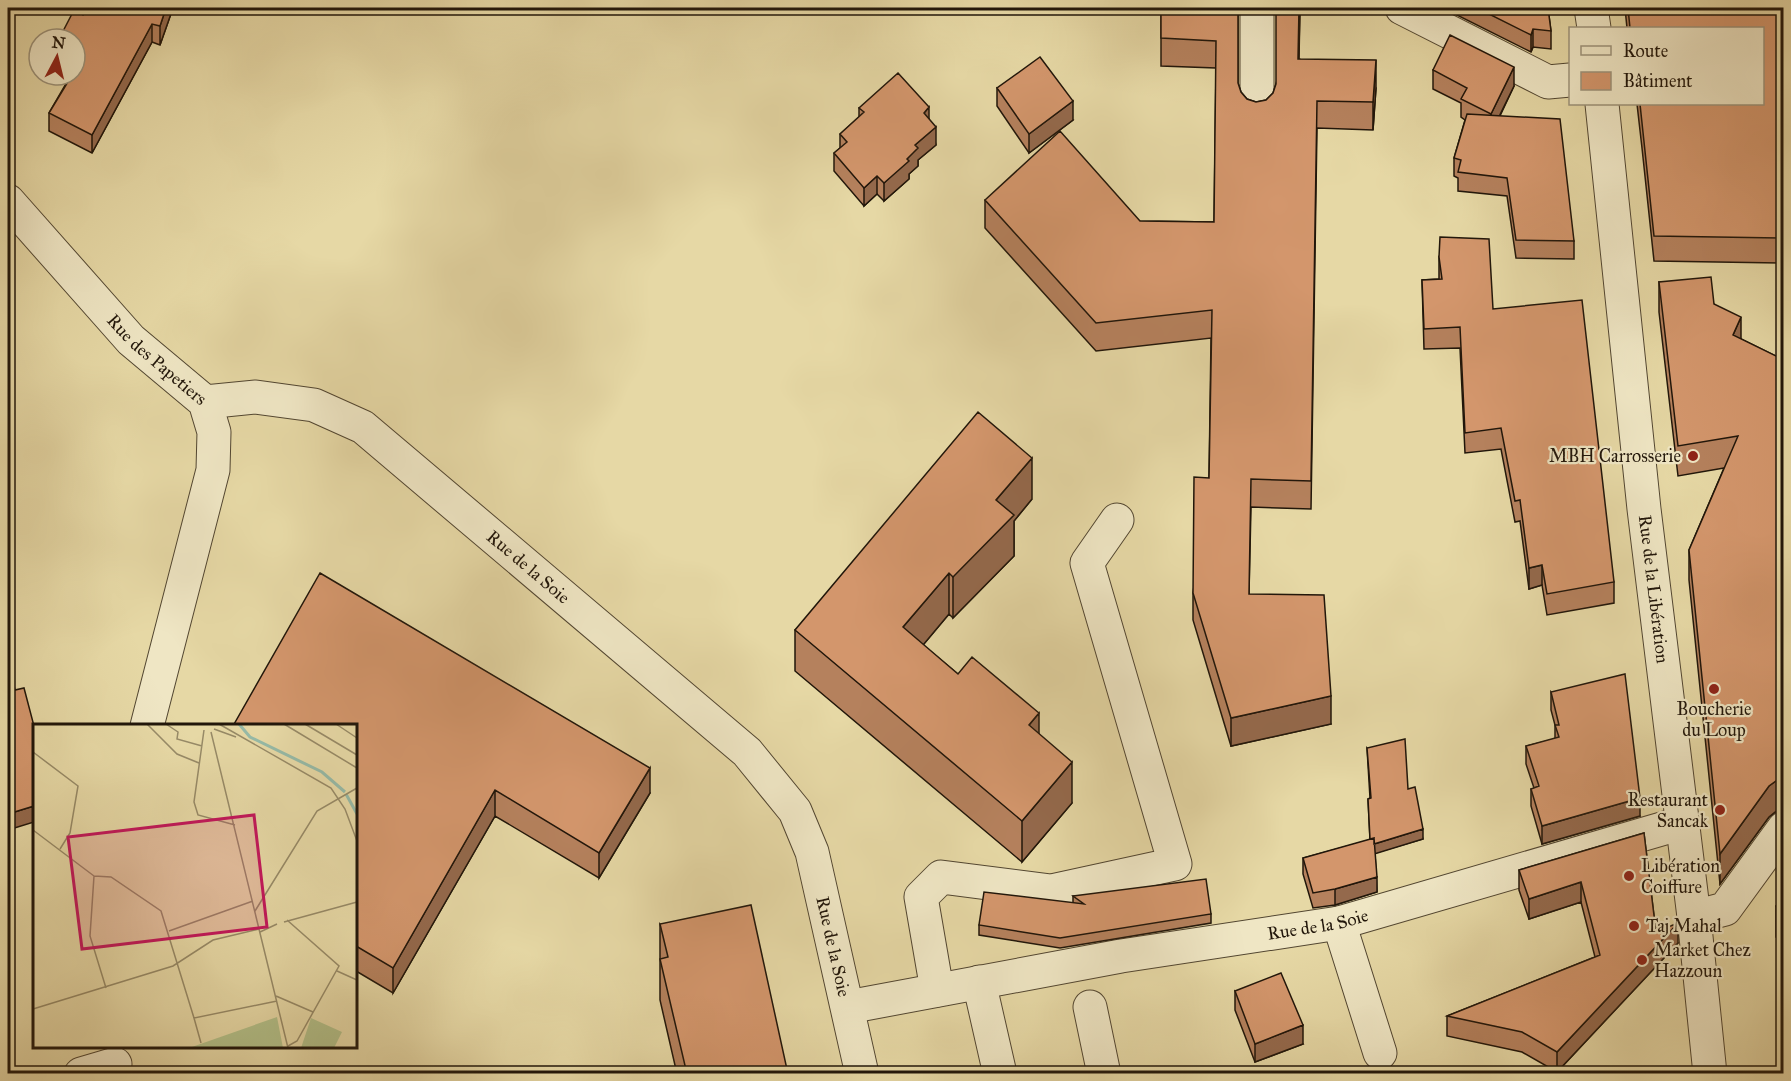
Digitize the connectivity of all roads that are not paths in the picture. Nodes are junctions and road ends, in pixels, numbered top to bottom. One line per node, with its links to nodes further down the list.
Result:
1 (1257, 8): 7 (street)
2 (1402, 8): 5 (street)
3 (1592, 8): 4 (street)
4 (1594, 27)
5 (1569, 80)
6 (1602, 105): 12 (street, Rue de la Libération)
7 (1257, 111)
8 (8, 201): 9 (street, Rue des Papetiers)
9 (205, 402): 11 (street, Rue des Papetiers); 18 (street, Rue de la Soie)
10 (1117, 520): 17 (street)
11 (148, 724)
12 (1682, 823): 14 (street, Rue de la Libération); 15 (street, Rue de la Soie)
13 (1784, 828): 14 (street)
14 (1694, 917): 26 (street, Rue de la Libération)
15 (1339, 923): 16 (street, Rue de la Soie); 20 (street)
16 (979, 982): 17 (street, Rue de la Soie); 24 (street)
17 (937, 990): 18 (street, Rue de la Soie)
18 (848, 1007): 23 (street)
19 (1090, 1007): 25 (street)
20 (1380, 1053)
21 (114, 1061): 22 (street)
22 (81, 1074)
23 (862, 1074)
24 (999, 1074)
25 (1104, 1074)
26 (1710, 1074)

